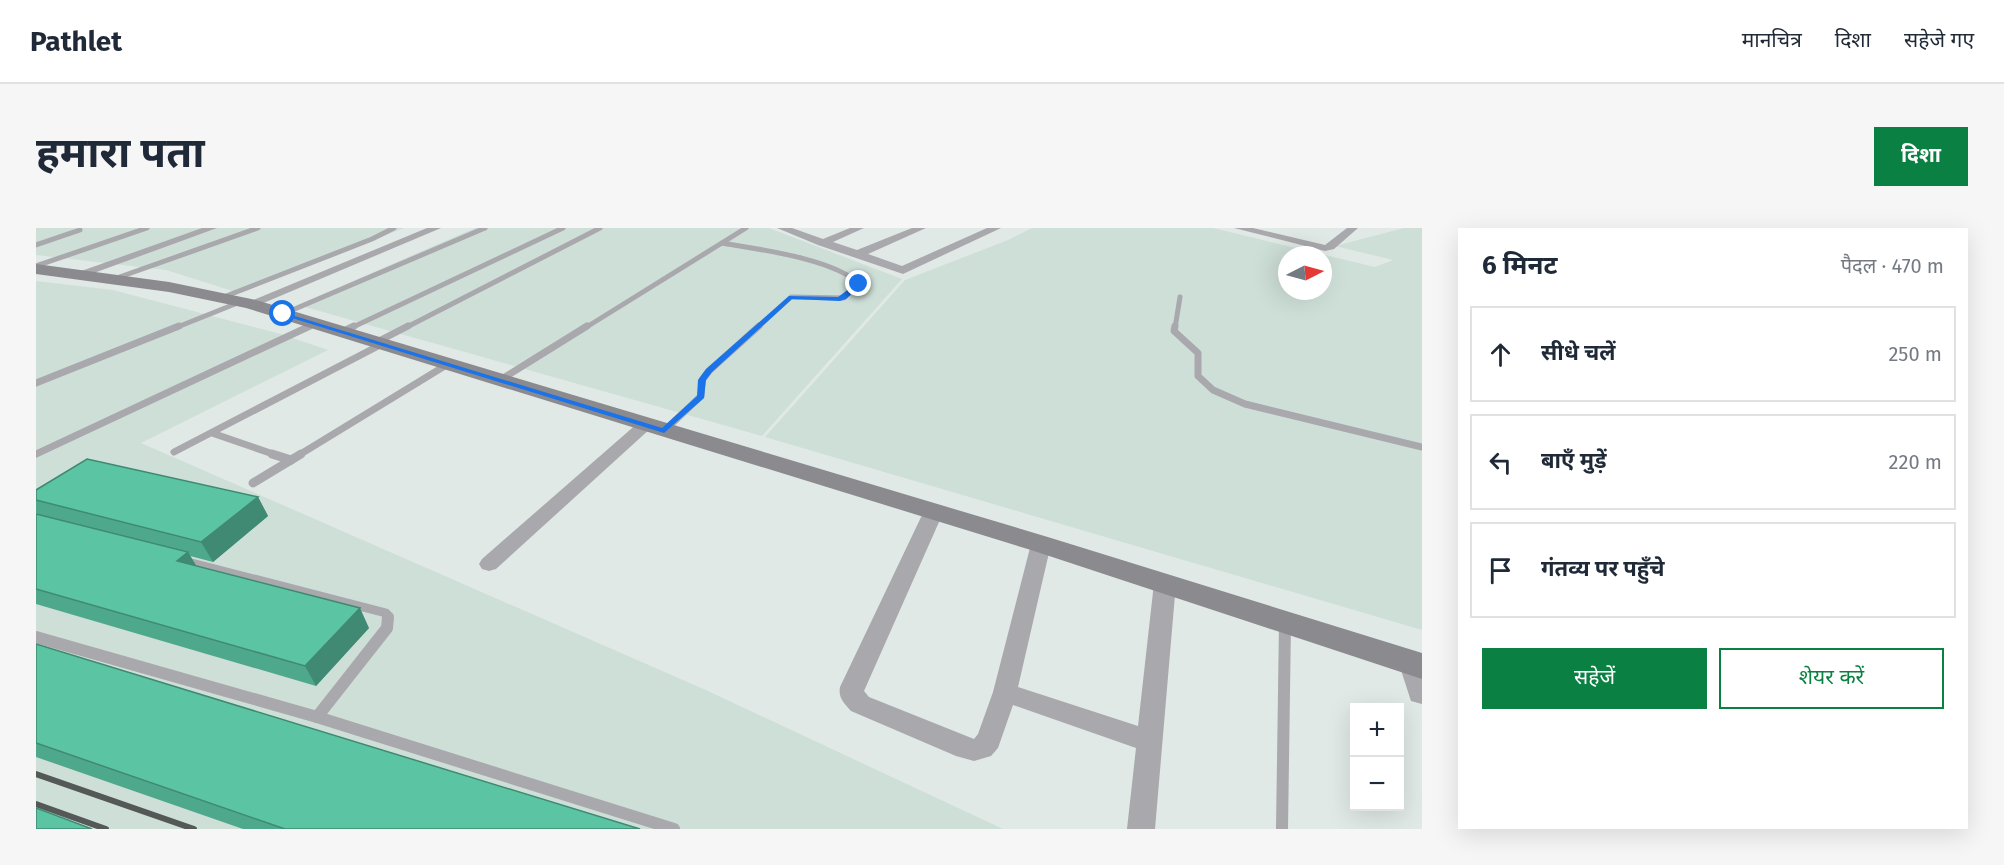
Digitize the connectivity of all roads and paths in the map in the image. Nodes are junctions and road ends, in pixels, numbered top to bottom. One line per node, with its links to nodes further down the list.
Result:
1 (147, 228): 25 (lane)
2 (212, 228): 26 (street)
3 (258, 228): 27 (lane)
4 (394, 228): 29 (lane)
5 (436, 228): 29 (street)
6 (485, 228): 30 (lane)
7 (563, 228): 32 (lane)
8 (600, 228): 33 (lane)
9 (746, 228): 21 (lane)
10 (782, 228): 19 (street)
11 (807, 228): 19 (street)
12 (859, 228): 22 (street)
13 (921, 228): 24 (street)
14 (996, 228): 24 (street)
15 (1239, 228): 20 (street)
16 (1280, 228): 20 (street)
17 (1353, 228): 20 (street)
18 (80, 230): 23 (lane)
19 (794, 233): 22 (street)
20 (1269, 235)
21 (722, 243): 35 (lane); 37 (lane)
22 (822, 243): 24 (street)
23 (36, 245)
24 (856, 255)
25 (36, 268): 26 (main road)
26 (79, 274): 27 (main road)
27 (114, 279): 29 (main road)
28 (1180, 297): 39 (lane)
29 (237, 302): 30 (main road); 36 (lane)
30 (283, 314): 31 (main road)
31 (315, 324): 32 (main road); 41 (lane)
32 (342, 332): 33 (main road)
33 (379, 343): 34 (main road); 38 (lane)
34 (448, 364): 35 (main road); 42 (lane)
35 (500, 381): 37 (main road)
36 (36, 383)
37 (654, 428): 44 (main road); 47 (street)
38 (212, 433): 40 (lane); 42 (lane)
39 (1422, 447)
40 (174, 452)
41 (36, 454)
42 (291, 460): 43 (lane)
43 (253, 483)
44 (933, 513): 45 (main road); 52 (street)
45 (1041, 544): 48 (main road); 52 (street)
46 (172, 558): 54 (lane)
47 (489, 564)
48 (1165, 583): 49 (main road); 55 (street)
49 (1285, 621): 51 (main road); 58 (lane)
50 (36, 637): 54 (lane)
51 (1418, 665): 53 (street)
52 (1005, 692): 55 (street)
53 (1422, 692)
54 (316, 717): 56 (lane)
55 (1149, 741): 57 (street)
56 (674, 829)
57 (1141, 829)
58 (1282, 829)

